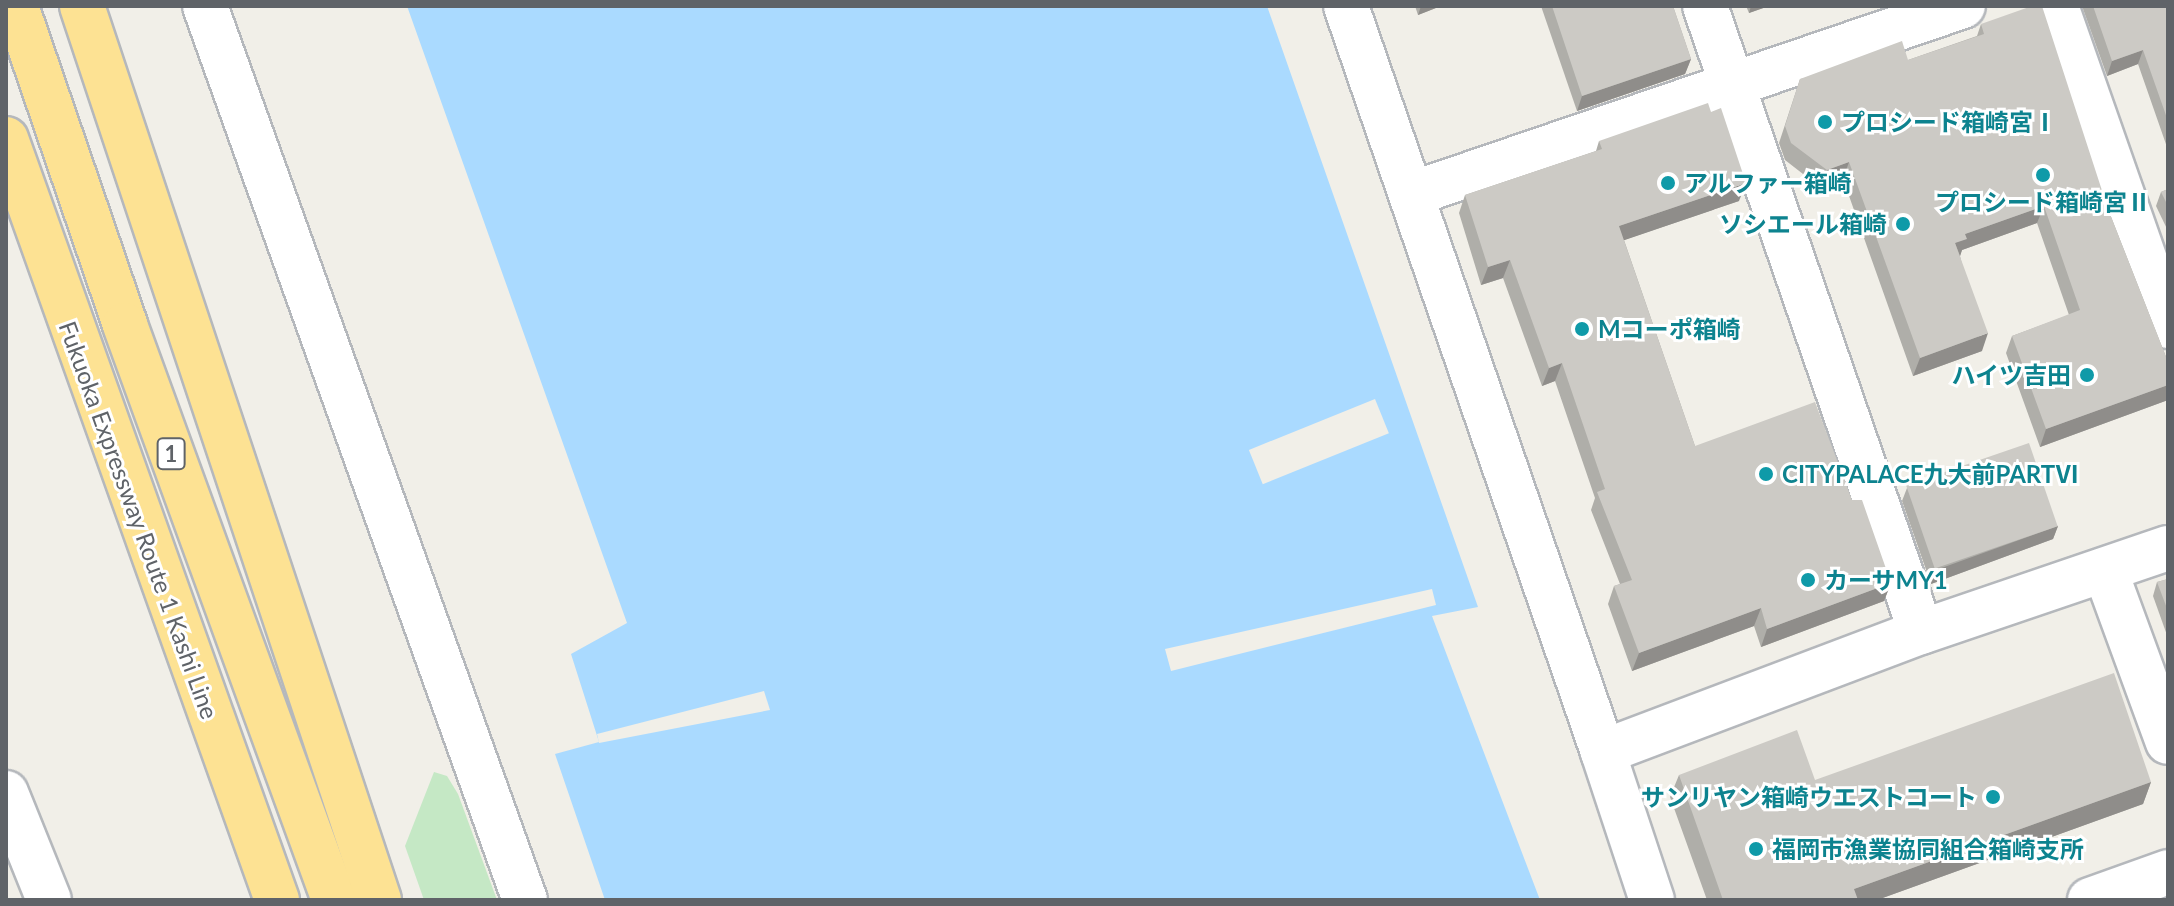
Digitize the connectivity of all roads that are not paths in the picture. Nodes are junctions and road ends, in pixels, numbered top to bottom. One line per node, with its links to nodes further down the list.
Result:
1 (16, 6): 21 (highway, 1)
2 (82, 6): 22 (highway)
3 (205, 6): 23 (street)
4 (1346, 6): 10 (street)
5 (1705, 6): 8 (street)
6 (1963, 6): 8 (street)
7 (2056, 6): 11 (street)
8 (1733, 88): 10 (street); 14 (street)
9 (6, 139): 20 (highway, Fukuoka Expressway Route 1 Kashi Line / 1)
10 (1412, 194): 16 (street)
11 (2168, 326)
12 (2168, 548): 13 (street)
13 (2105, 570): 14 (street); 15 (street)
14 (1921, 632): 16 (street)
15 (2168, 742)
16 (1603, 752): 24 (street)
17 (6, 793): 19 (street)
18 (2168, 872): 25 (street)
19 (49, 900)
20 (277, 900)
21 (334, 900)
22 (379, 900)
23 (525, 900)
24 (1652, 900)
25 (2090, 900)

